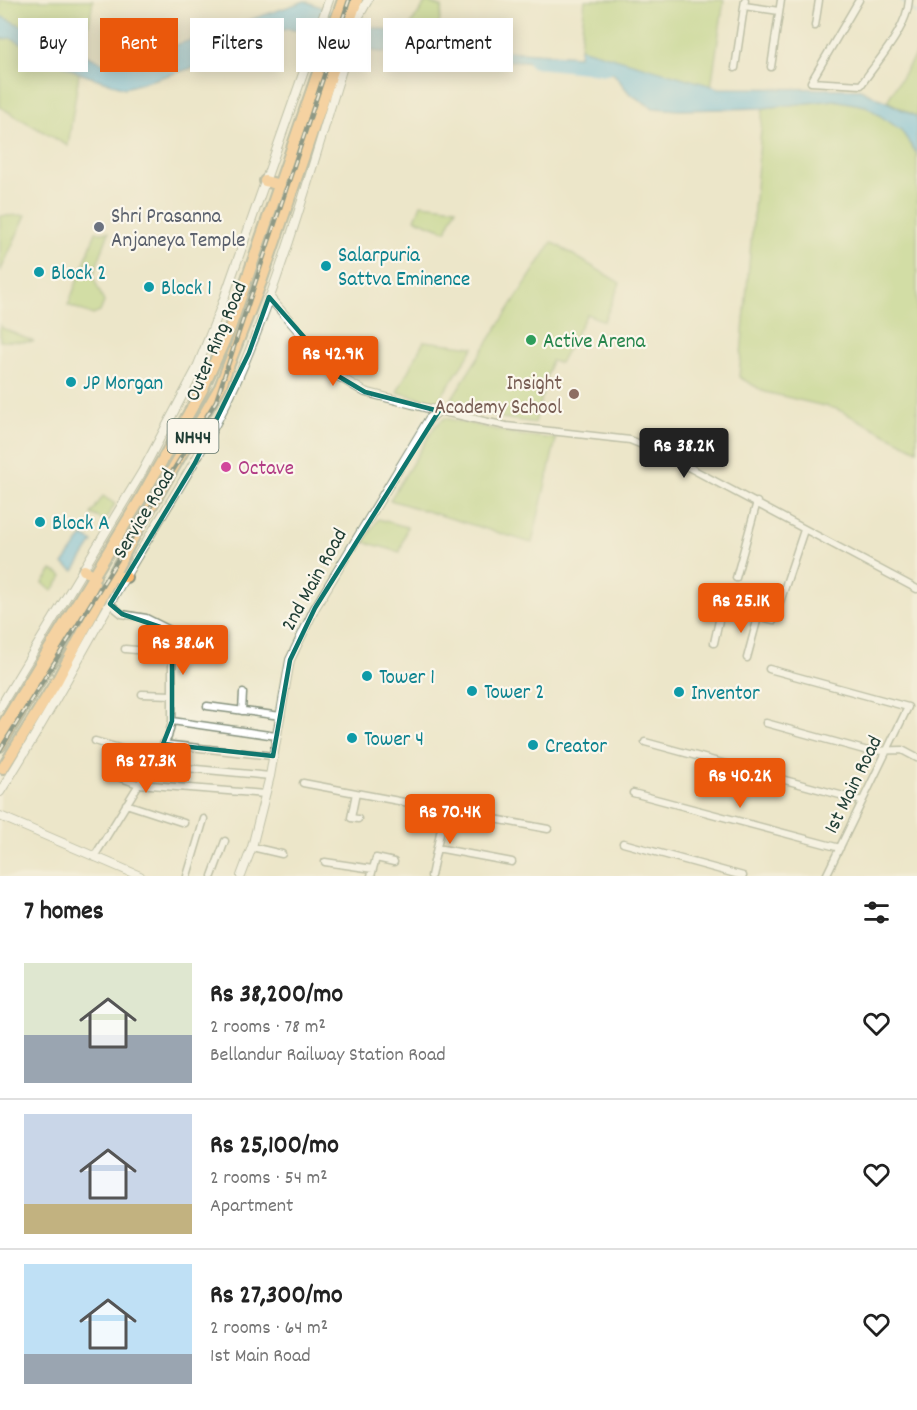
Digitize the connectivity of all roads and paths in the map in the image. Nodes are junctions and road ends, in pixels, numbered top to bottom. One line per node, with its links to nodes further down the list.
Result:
1 (329, 0): 18 (street, Service Road)
2 (343, 0): 19 (highway, Outer Ring Road / NH44)
3 (357, 0): 11 (highway, Outer Ring Road / NH44)
4 (368, 0): 11 (street)
5 (781, 0): 10 (street)
6 (819, 0): 13 (street)
7 (859, 0): 8 (street)
8 (909, 1)
9 (744, 3): 10 (street); 15 (street)
10 (779, 11): 14 (street)
11 (356, 15): 12 (highway, Outer Ring Road / NH44)
12 (355, 18)
13 (815, 26)
14 (771, 67)
15 (735, 68)
16 (336, 72): 26 (highway, Outer Ring Road / NH44)
17 (337, 72): 20 (street, Service Road)
18 (265, 181): 19 (highway); 24 (street, Service Road)
19 (280, 185): 25 (highway, Outer Ring Road / NH44)
20 (270, 297): 21 (street); 27 (street, Service Road)
21 (439, 411): 22 (street); 43 (street, 2nd Main Road)
22 (757, 502): 23 (street); 28 (street)
23 (804, 530): 29 (street); 31 (street)
24 (84, 570): 25 (highway); 41 (street, Service Road)
25 (96, 574): 46 (highway, Outer Ring Road / NH44); 51 (highway)
26 (114, 577): 27 (highway); 56 (highway, Outer Ring Road / NH44)
27 (126, 577): 30 (street, Service Road)
28 (736, 578)
29 (917, 589)
30 (110, 604): 34 (street); 61 (street, Service Road)
31 (758, 617): 32 (street); 35 (street)
32 (714, 643)
33 (125, 649): 34 (street)
34 (171, 652): 39 (street)
35 (747, 658)
36 (769, 669): 52 (street, 1st Main Road)
37 (243, 693): 42 (street)
38 (142, 694): 39 (street)
39 (172, 695): 44 (street)
40 (207, 706): 42 (street)
41 (0, 707)
42 (242, 711): 43 (street)
43 (281, 716): 47 (street, 2nd Main Road)
44 (172, 721): 47 (street); 50 (street)
45 (766, 723): 52 (street)
46 (0, 730)
47 (276, 736): 53 (street, 2nd Main Road)
48 (95, 741): 55 (street)
49 (645, 742): 65 (street)
50 (163, 744): 53 (street); 55 (street)
51 (0, 746)
52 (887, 750): 54 (street); 65 (street, 1st Main Road)
53 (273, 756): 57 (street, 2nd Main Road)
54 (917, 758)
55 (156, 759): 57 (street); 60 (street)
56 (3, 768)
57 (270, 776): 64 (street, 2nd Main Road)
58 (121, 778): 60 (street)
59 (303, 783): 62 (street)
60 (138, 784): 64 (street); 66 (street)
61 (0, 792)
62 (356, 793): 67 (street); 70 (street)
63 (633, 793): 76 (street)
64 (265, 794): 75 (street, 2nd Main Road)
65 (862, 801): 76 (street, 1st Main Road)
66 (126, 804): 71 (street); 79 (street)
67 (445, 809): 72 (street); 77 (street)
68 (0, 816): 79 (street)
69 (204, 819): 85 (street)
70 (358, 819)
71 (184, 823)
72 (548, 829)
73 (225, 841): 86 (street)
74 (623, 843): 89 (street)
75 (252, 847): 78 (street); 87 (street, 2nd Main Road)
76 (840, 848): 90 (street, 1st Main Road)
77 (437, 849): 82 (street); 88 (street)
78 (282, 854)
79 (94, 857): 84 (street)
80 (325, 862): 83 (street)
81 (394, 862): 83 (street)
82 (512, 862)
83 (372, 873)
84 (140, 876)
85 (187, 876)
86 (212, 876)
87 (241, 876)
88 (431, 876)
89 (743, 876)
90 (826, 876)

